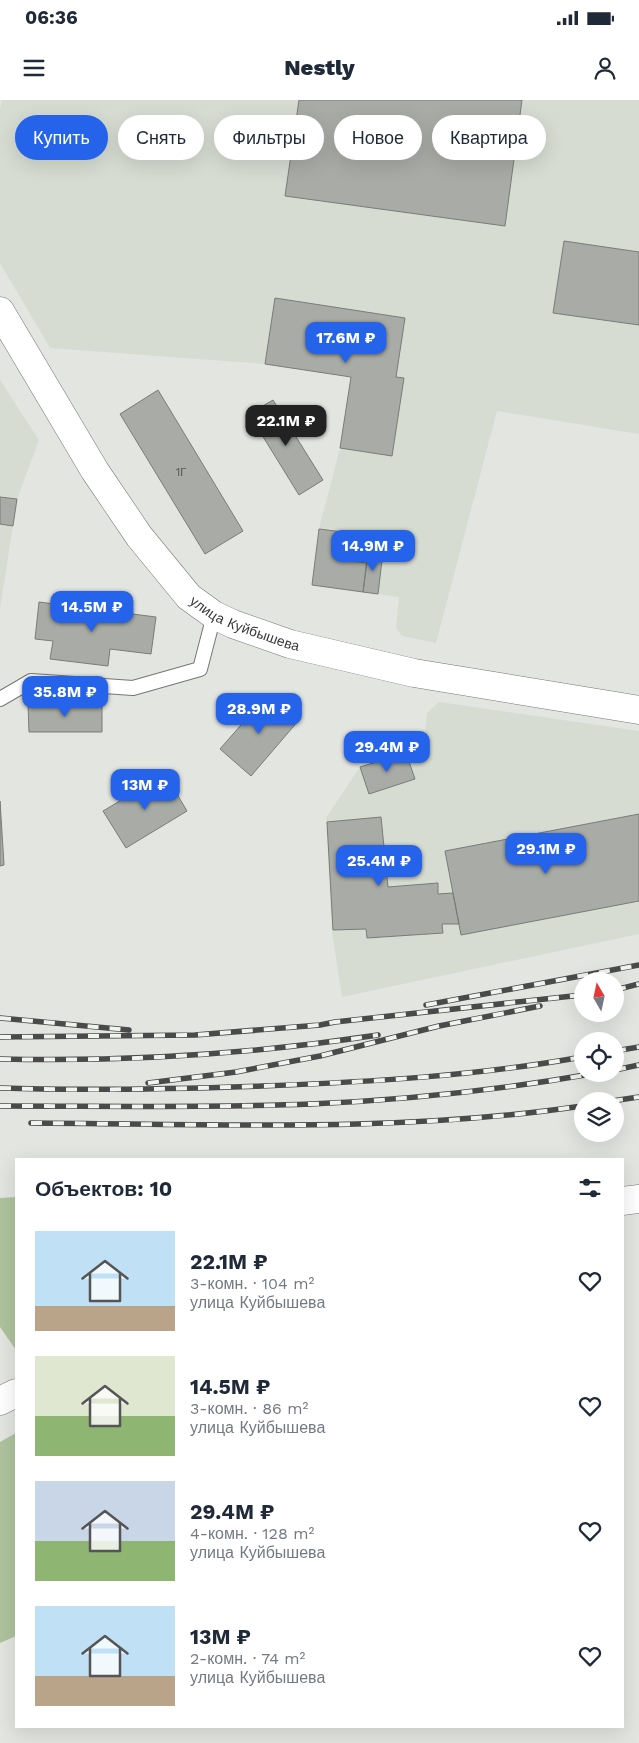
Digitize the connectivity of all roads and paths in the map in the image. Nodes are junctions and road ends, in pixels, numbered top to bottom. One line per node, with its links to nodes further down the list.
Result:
1 (0, 311): 2 (street, улица Куйбышева)
2 (214, 615): 3 (lane); 4 (street, улица Куйбышева)
3 (0, 699)
4 (639, 710)
5 (639, 1199): 6 (street)
6 (624, 1201)
7 (15, 1394): 8 (street)
8 (0, 1401)

